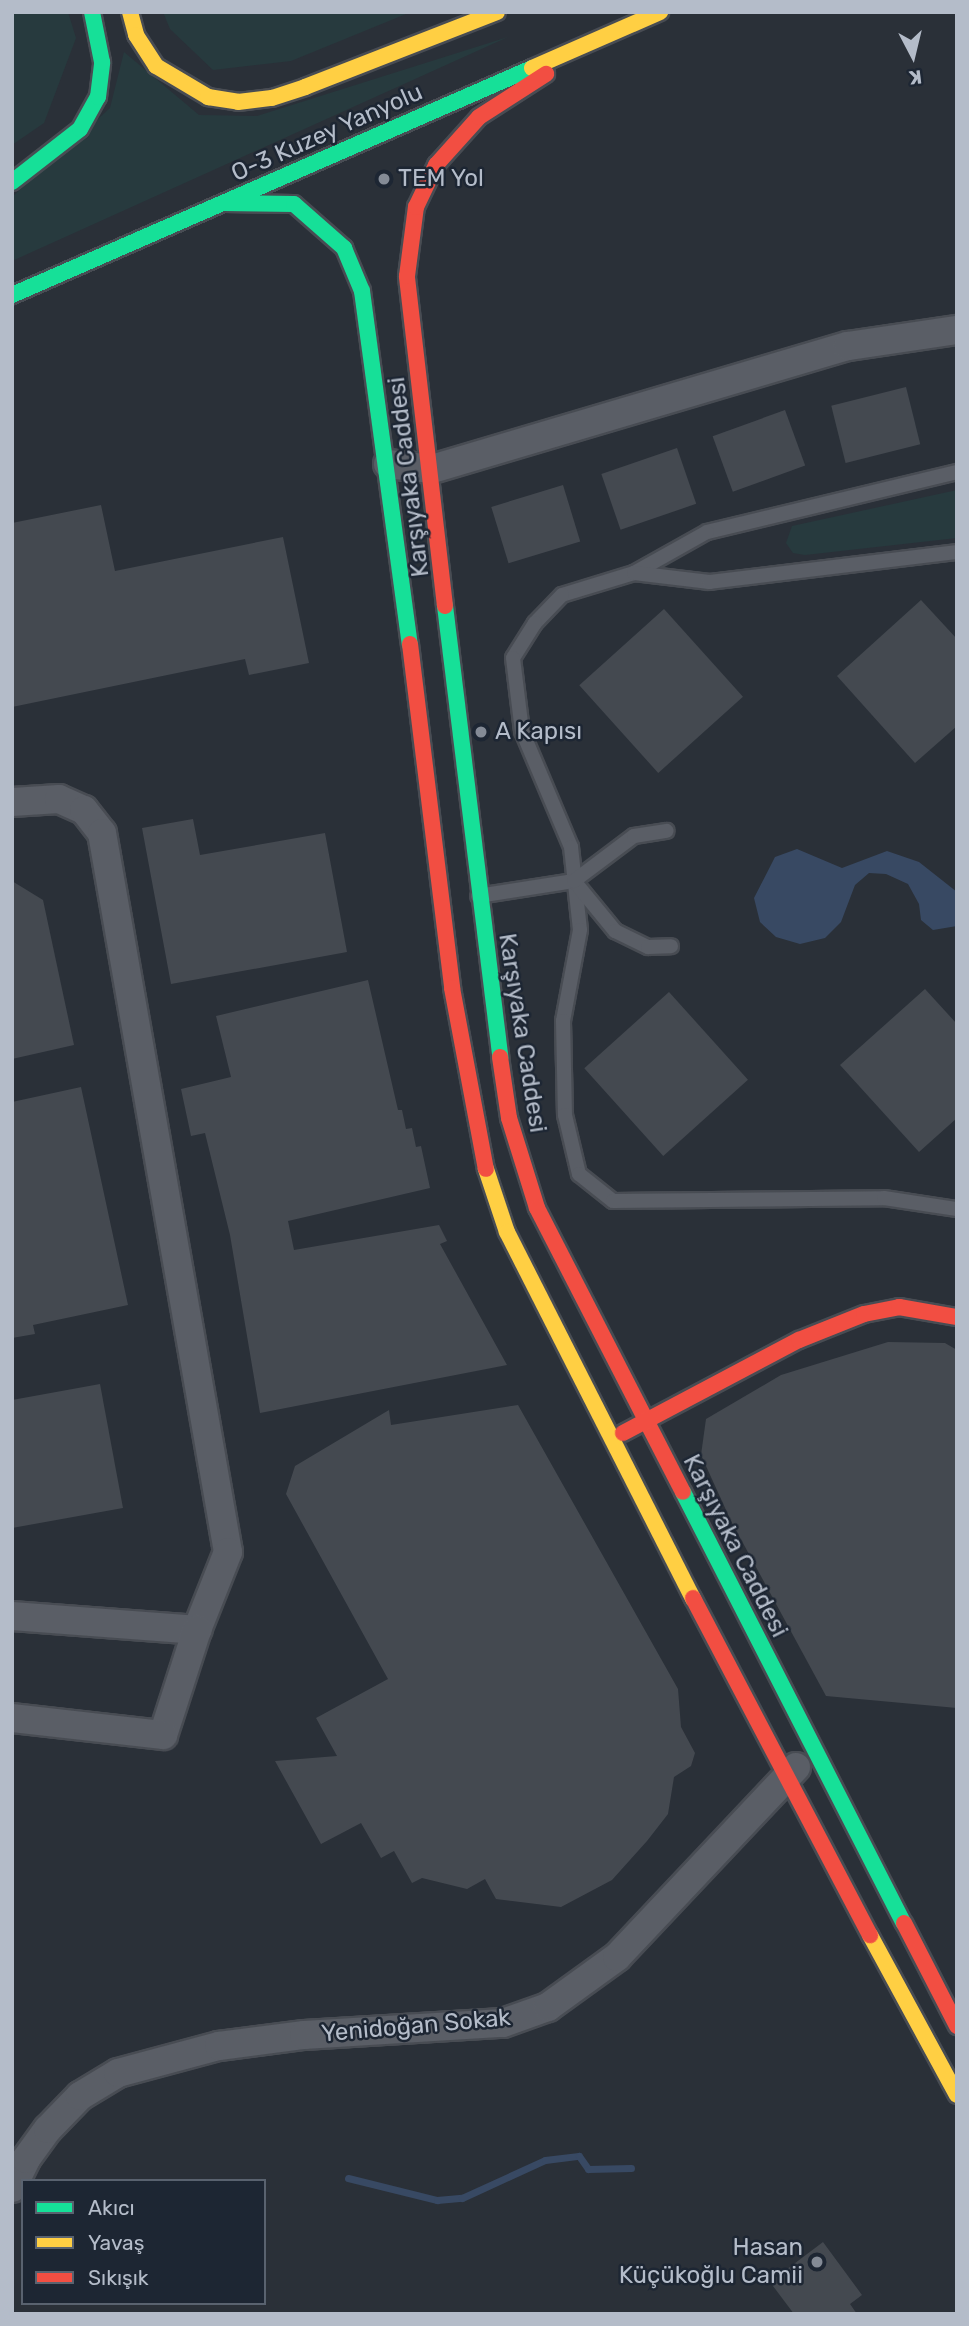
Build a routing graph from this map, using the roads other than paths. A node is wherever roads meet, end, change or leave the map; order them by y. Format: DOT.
graph roads {
  1 [pos="92,12"];
  2 [pos="130,12"];
  3 [pos="497,12"];
  4 [pos="660,12"];
  5 [pos="605,37"];
  6 [pos="12,182"];
  7 [pos="224,203"];
  8 [pos="12,295"];
  9 [pos="957,330"];
  10 [pos="388,464"];
  11 [pos="432,469"];
  12 [pos="957,472"];
  13 [pos="957,552"];
  14 [pos="634,573"];
  15 [pos="12,802"];
  16 [pos="667,831"];
  17 [pos="574,881"];
  18 [pos="458,892"];
  19 [pos="671,946"];
  20 [pos="957,1209"];
  21 [pos="957,1317"];
  22 [pos="646,1422"];
  23 [pos="612,1439"];
  24 [pos="12,1615"];
  25 [pos="197,1630"];
  26 [pos="12,1718"];
  27 [pos="814,1752"];
  28 [pos="784,1778"];
  29 [pos="957,2026"];
  30 [pos="957,2095"];
  31 [pos="12,2188"];
  1 -- 6 [label="main road"];
  2 -- 3 [label="main road"];
  4 -- 5 [label="main road, O-3 Kuzey Yanyolu"];
  5 -- 7 [label="main road, O-3 Kuzey Yanyolu"];
  5 -- 11 [label="main road, Karşıyaka Caddesi"];
  7 -- 8 [label="main road, O-3 Kuzey Yanyolu"];
  7 -- 10 [label="main road, Karşıyaka Caddesi"];
  9 -- 11 [label="street"];
  10 -- 11 [label="street"];
  10 -- 18 [label="main road, Karşıyaka Caddesi"];
  11 -- 18 [label="main road, Karşıyaka Caddesi"];
  12 -- 14 [label="lane"];
  13 -- 14 [label="lane"];
  14 -- 17 [label="lane"];
  15 -- 25 [label="street"];
  16 -- 17 [label="lane"];
  17 -- 18 [label="lane"];
  17 -- 19 [label="lane"];
  17 -- 20 [label="lane"];
  18 -- 22 [label="main road, Karşıyaka Caddesi"];
  18 -- 23 [label="main road, Karşıyaka Caddesi"];
  21 -- 22 [label="main road"];
  22 -- 23 [label="main road"];
  22 -- 27 [label="main road, Karşıyaka Caddesi"];
  23 -- 28 [label="main road, Karşıyaka Caddesi"];
  24 -- 25 [label="street"];
  25 -- 26 [label="street"];
  27 -- 28 [label="street, Yenidoğan Sokak"];
  27 -- 29 [label="main road, Karşıyaka Caddesi"];
  28 -- 30 [label="main road, Karşıyaka Caddesi"];
  28 -- 31 [label="street, Yenidoğan Sokak"];
}
